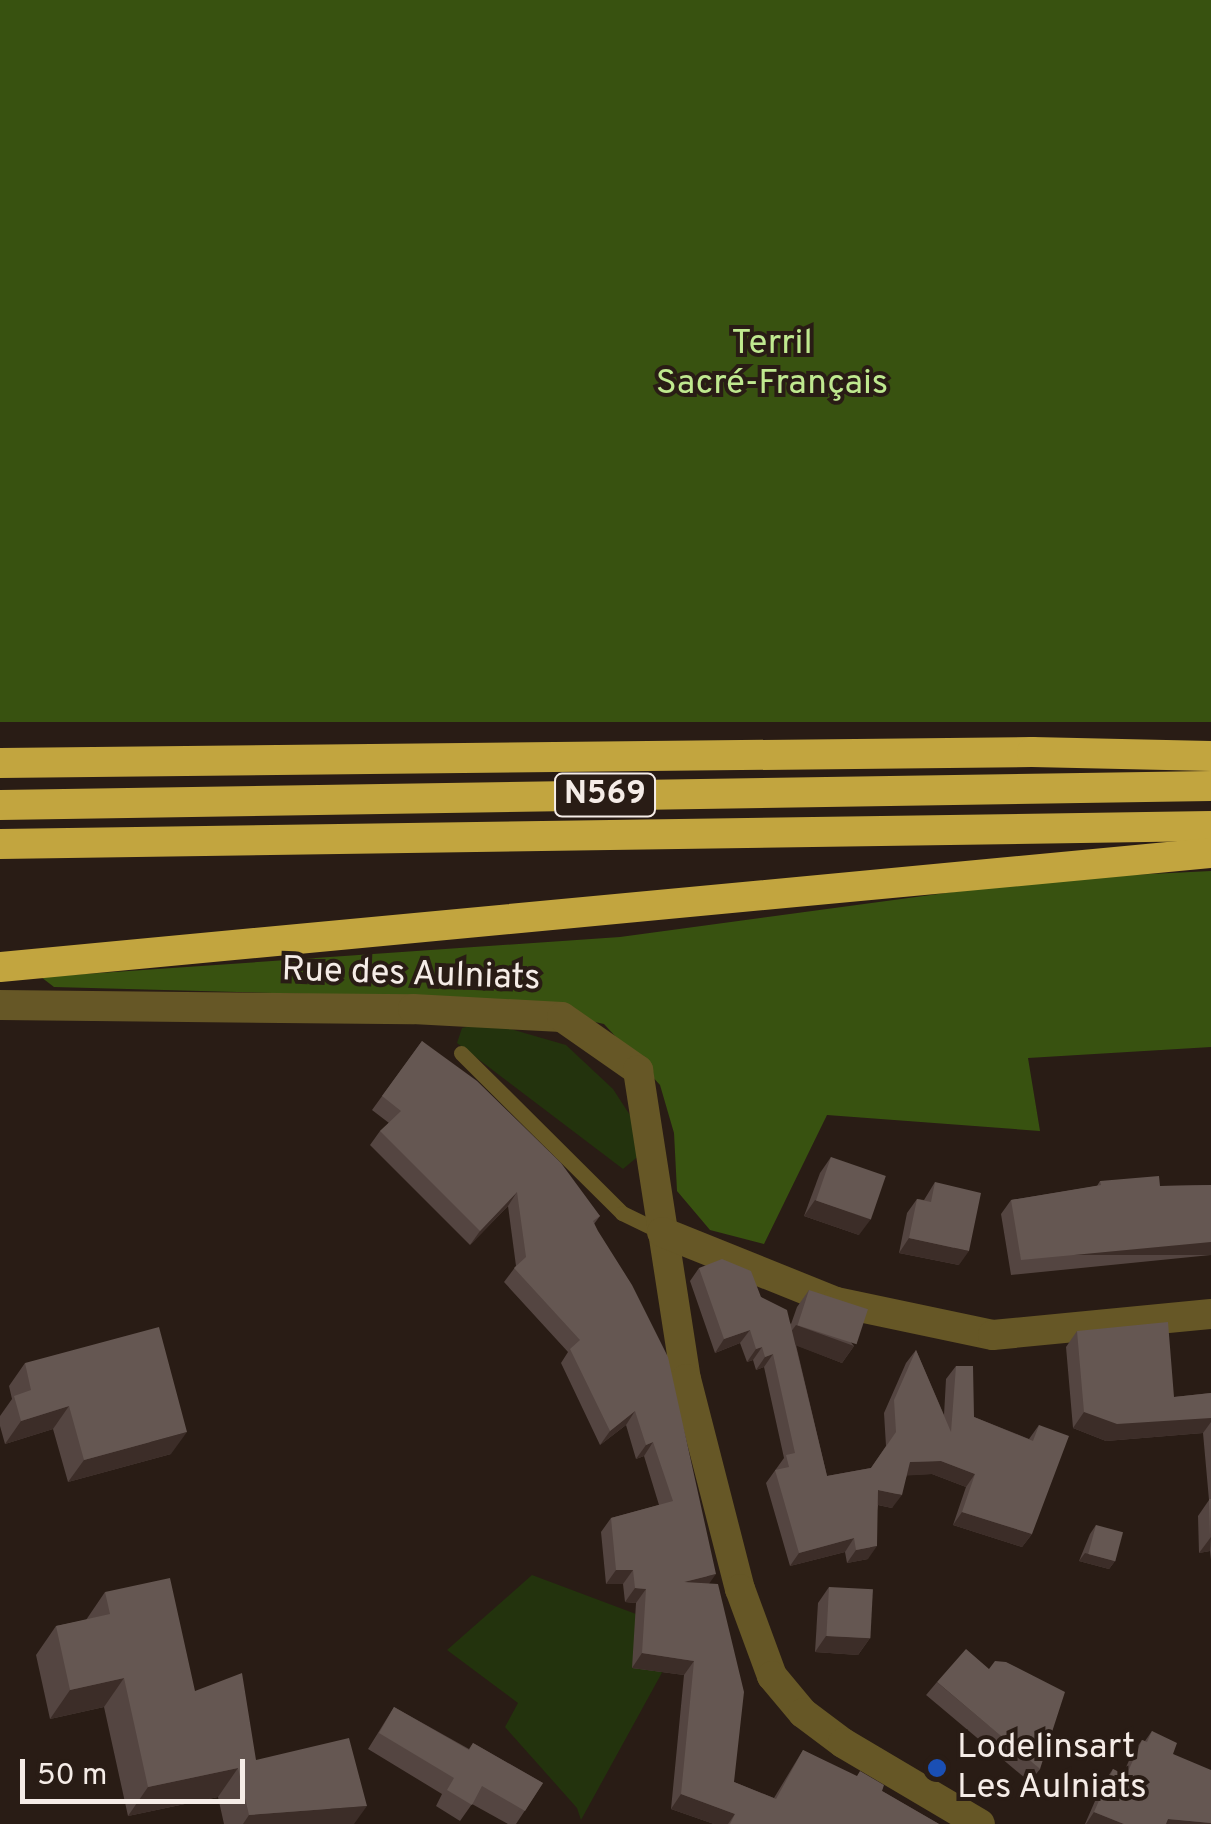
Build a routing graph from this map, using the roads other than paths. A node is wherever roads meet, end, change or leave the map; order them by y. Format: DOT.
graph roads {
  1 [pos="1211,756"];
  2 [pos="0,763"];
  3 [pos="1211,786"];
  4 [pos="0,805"];
  5 [pos="1211,826"];
  6 [pos="0,844"];
  7 [pos="1211,853"];
  8 [pos="0,967"];
  9 [pos="0,1005"];
  10 [pos="461,1052"];
  11 [pos="662,1232"];
  12 [pos="1211,1314"];
  13 [pos="980,1824"];
  1 -- 2 [label="highway"];
  3 -- 4 [label="highway, N569"];
  5 -- 6 [label="highway, N569"];
  7 -- 8 [label="highway"];
  9 -- 11 [label="street, Rue des Aulniats"];
  10 -- 11 [label="lane"];
  11 -- 12 [label="street"];
  11 -- 13 [label="street, Rue des Aulniats"];
}
